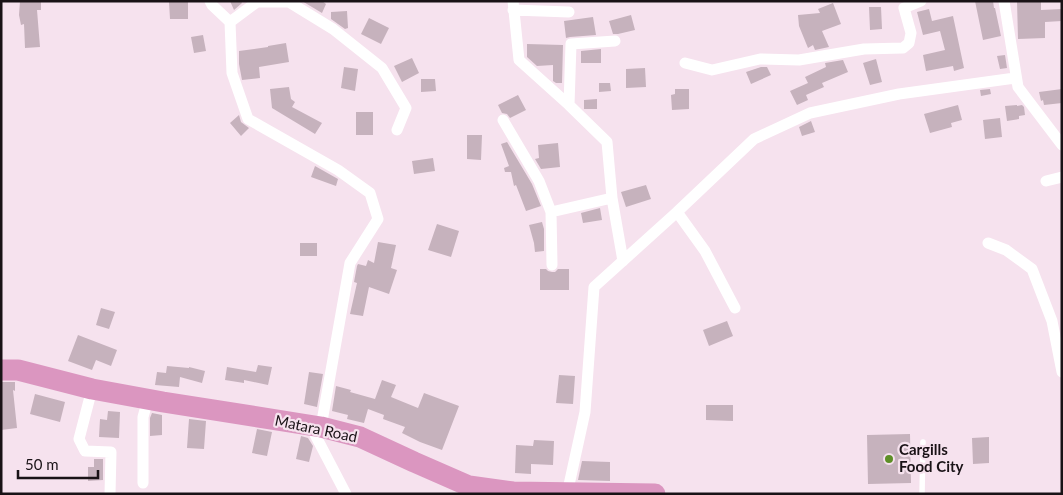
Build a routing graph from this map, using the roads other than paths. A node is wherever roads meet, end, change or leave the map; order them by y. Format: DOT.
graph roads {
  1 [pos="210,1"];
  2 [pos="921,1"];
  3 [pos="1004,1"];
  4 [pos="902,4"];
  5 [pos="513,6"];
  6 [pos="570,12"];
  7 [pos="230,22"];
  8 [pos="615,41"];
  9 [pos="686,63"];
  10 [pos="1015,78"];
  11 [pos="569,105"];
  12 [pos="503,120"];
  13 [pos="397,130"];
  14 [pos="1062,145"];
  15 [pos="1062,177"];
  16 [pos="1046,181"];
  17 [pos="612,198"];
  18 [pos="551,212"];
  19 [pos="677,212"];
  20 [pos="988,243"];
  21 [pos="623,261"];
  22 [pos="552,265"];
  23 [pos="735,308"];
  24 [pos="1,370"];
  25 [pos="1062,372"];
  26 [pos="92,389"];
  27 [pos="148,399"];
  28 [pos="316,426"];
  29 [pos="923,442"];
  30 [pos="143,483"];
  31 [pos="566,493"];
  32 [pos="110,494"];
  33 [pos="346,494"];
  34 [pos="655,494"];
  35 [pos="922,494"];
  1 -- 7 [label="street"];
  2 -- 4 [label="street"];
  3 -- 10 [label="street"];
  4 -- 9 [label="street"];
  5 -- 6 [label="street"];
  5 -- 11 [label="street"];
  7 -- 13 [label="street"];
  7 -- 28 [label="street"];
  8 -- 11 [label="street"];
  10 -- 14 [label="street"];
  10 -- 19 [label="street"];
  11 -- 17 [label="street"];
  12 -- 18 [label="street"];
  15 -- 16 [label="street"];
  17 -- 18 [label="street"];
  17 -- 21 [label="street"];
  18 -- 22 [label="street"];
  19 -- 21 [label="street"];
  19 -- 23 [label="street"];
  20 -- 25 [label="street"];
  21 -- 31 [label="street"];
  24 -- 26 [label="highway, Matara Road"];
  26 -- 27 [label="highway, Matara Road"];
  26 -- 32 [label="street"];
  27 -- 28 [label="highway, Matara Road"];
  27 -- 30 [label="street"];
  28 -- 31 [label="highway, Matara Road"];
  28 -- 33 [label="street"];
  29 -- 35 [label="lane"];
  31 -- 34 [label="highway, Matara Road"];
}
